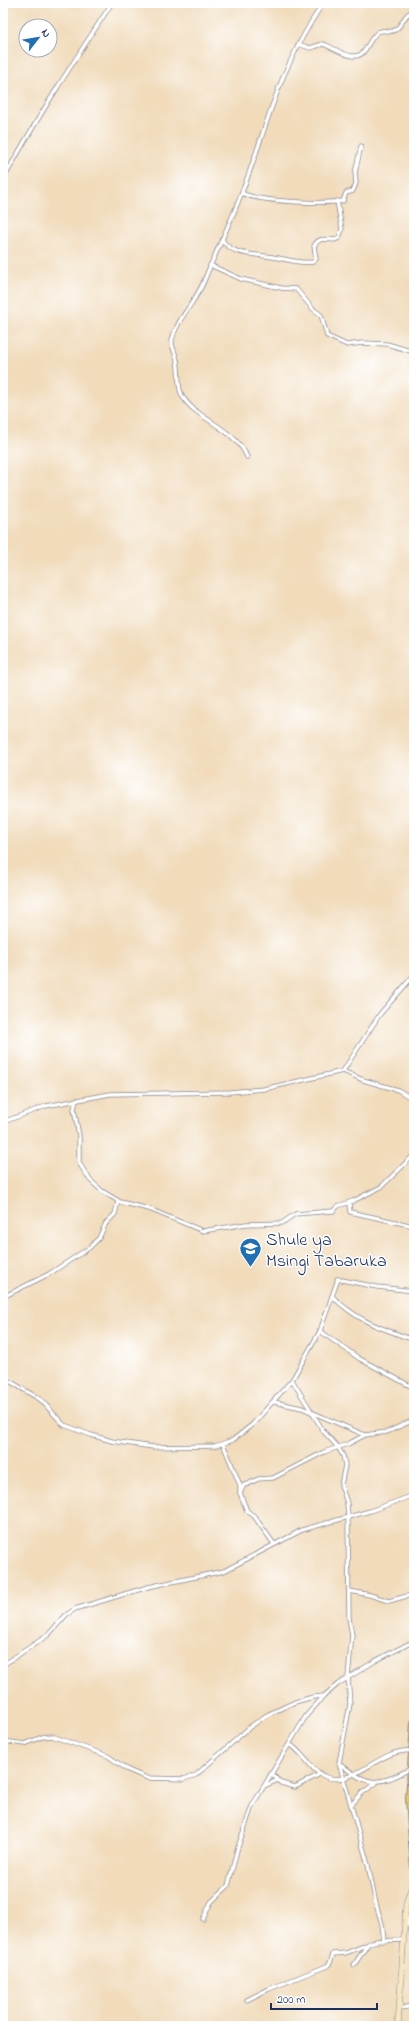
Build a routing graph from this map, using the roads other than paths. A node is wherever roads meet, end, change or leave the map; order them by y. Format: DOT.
graph roads {
  1 [pos="112,3"];
  2 [pos="323,3"];
  3 [pos="414,11"];
  4 [pos="298,44"];
  5 [pos="361,146"];
  6 [pos="3,180"];
  7 [pos="242,193"];
  8 [pos="337,201"];
  9 [pos="222,238"];
  10 [pos="210,265"];
  11 [pos="414,352"];
  12 [pos="247,457"];
  13 [pos="414,975"];
  14 [pos="343,1071"];
  15 [pos="76,1100"];
  16 [pos="414,1100"];
  17 [pos="3,1122"];
  18 [pos="414,1155"];
  19 [pos="118,1201"];
  20 [pos="349,1203"];
  21 [pos="414,1226"];
  22 [pos="414,1291"];
  23 [pos="332,1296"];
  24 [pos="3,1297"];
  25 [pos="320,1331"];
  26 [pos="414,1340"];
  27 [pos="3,1377"];
  28 [pos="292,1380"];
  29 [pos="414,1388"];
  30 [pos="274,1402"];
  31 [pos="312,1413"];
  32 [pos="414,1420"];
  33 [pos="365,1435"];
  34 [pos="223,1444"];
  35 [pos="338,1447"];
  36 [pos="240,1493"];
  37 [pos="414,1495"];
  38 [pos="348,1517"];
  39 [pos="274,1544"];
  40 [pos="350,1591"];
  41 [pos="414,1594"];
  42 [pos="414,1641"];
  43 [pos="3,1664"];
  44 [pos="348,1677"];
  45 [pos="324,1696"];
  46 [pos="414,1723"];
  47 [pos="3,1741"];
  48 [pos="289,1744"];
  49 [pos="413,1751"];
  50 [pos="339,1763"];
  51 [pos="410,1769"];
  52 [pos="271,1773"];
  53 [pos="320,1774"];
  54 [pos="353,1774"];
  55 [pos="343,1777"];
  56 [pos="278,1780"];
  57 [pos="376,1783"];
  58 [pos="263,1786"];
  59 [pos="352,1804"];
  60 [pos="414,1869"];
  61 [pos="414,1879"];
  62 [pos="405,1913"];
  63 [pos="203,1919"];
  64 [pos="403,1940"];
  65 [pos="384,1941"];
  66 [pos="414,1943"];
  67 [pos="366,1945"];
  68 [pos="354,1965"];
  69 [pos="246,2000"];
  70 [pos="414,2005"];
  71 [pos="400,2009"];
  72 [pos="398,2026"];
  1 -- 6 [label="street"];
  2 -- 4 [label="street"];
  3 -- 4 [label="street"];
  4 -- 7 [label="street"];
  5 -- 8 [label="street"];
  7 -- 8 [label="street"];
  7 -- 9 [label="street"];
  8 -- 9 [label="street"];
  9 -- 10 [label="street"];
  10 -- 11 [label="street"];
  10 -- 12 [label="street"];
  13 -- 14 [label="street"];
  14 -- 15 [label="street"];
  14 -- 16 [label="street"];
  15 -- 17 [label="street"];
  15 -- 19 [label="street"];
  18 -- 20 [label="street"];
  19 -- 20 [label="street"];
  19 -- 24 [label="street"];
  20 -- 21 [label="street"];
  22 -- 23 [label="street"];
  23 -- 25 [label="street"];
  23 -- 26 [label="street"];
  25 -- 28 [label="street"];
  25 -- 29 [label="street"];
  27 -- 34 [label="street"];
  28 -- 30 [label="street"];
  28 -- 31 [label="street"];
  30 -- 31 [label="street"];
  30 -- 34 [label="street"];
  31 -- 33 [label="street"];
  31 -- 35 [label="street"];
  32 -- 33 [label="street"];
  33 -- 35 [label="street"];
  34 -- 36 [label="street"];
  35 -- 36 [label="street"];
  35 -- 38 [label="street"];
  36 -- 39 [label="street"];
  37 -- 38 [label="street"];
  38 -- 39 [label="street"];
  38 -- 40 [label="street"];
  39 -- 43 [label="street"];
  40 -- 41 [label="street"];
  40 -- 44 [label="street"];
  42 -- 44 [label="street"];
  44 -- 45 [label="street"];
  44 -- 50 [label="street"];
  45 -- 47 [label="street"];
  45 -- 48 [label="street"];
  46 -- 49 [label="highway"];
  48 -- 52 [label="street"];
  48 -- 53 [label="street"];
  49 -- 51 [label="highway"];
  49 -- 54 [label="street"];
  50 -- 54 [label="street"];
  50 -- 55 [label="street"];
  51 -- 57 [label="street"];
  51 -- 60 [label="highway"];
  52 -- 56 [label="street"];
  52 -- 58 [label="street"];
  53 -- 55 [label="street"];
  53 -- 56 [label="street"];
  54 -- 55 [label="street"];
  54 -- 57 [label="street"];
  55 -- 59 [label="street"];
  56 -- 58 [label="street"];
  57 -- 59 [label="street"];
  58 -- 63 [label="street"];
  59 -- 65 [label="street"];
  61 -- 62 [label="street"];
  62 -- 64 [label="street"];
  62 -- 66 [label="street"];
  64 -- 65 [label="street"];
  64 -- 71 [label="street"];
  65 -- 67 [label="street"];
  67 -- 68 [label="street"];
  67 -- 69 [label="street"];
  70 -- 71 [label="street"];
  71 -- 72 [label="street"];
}
